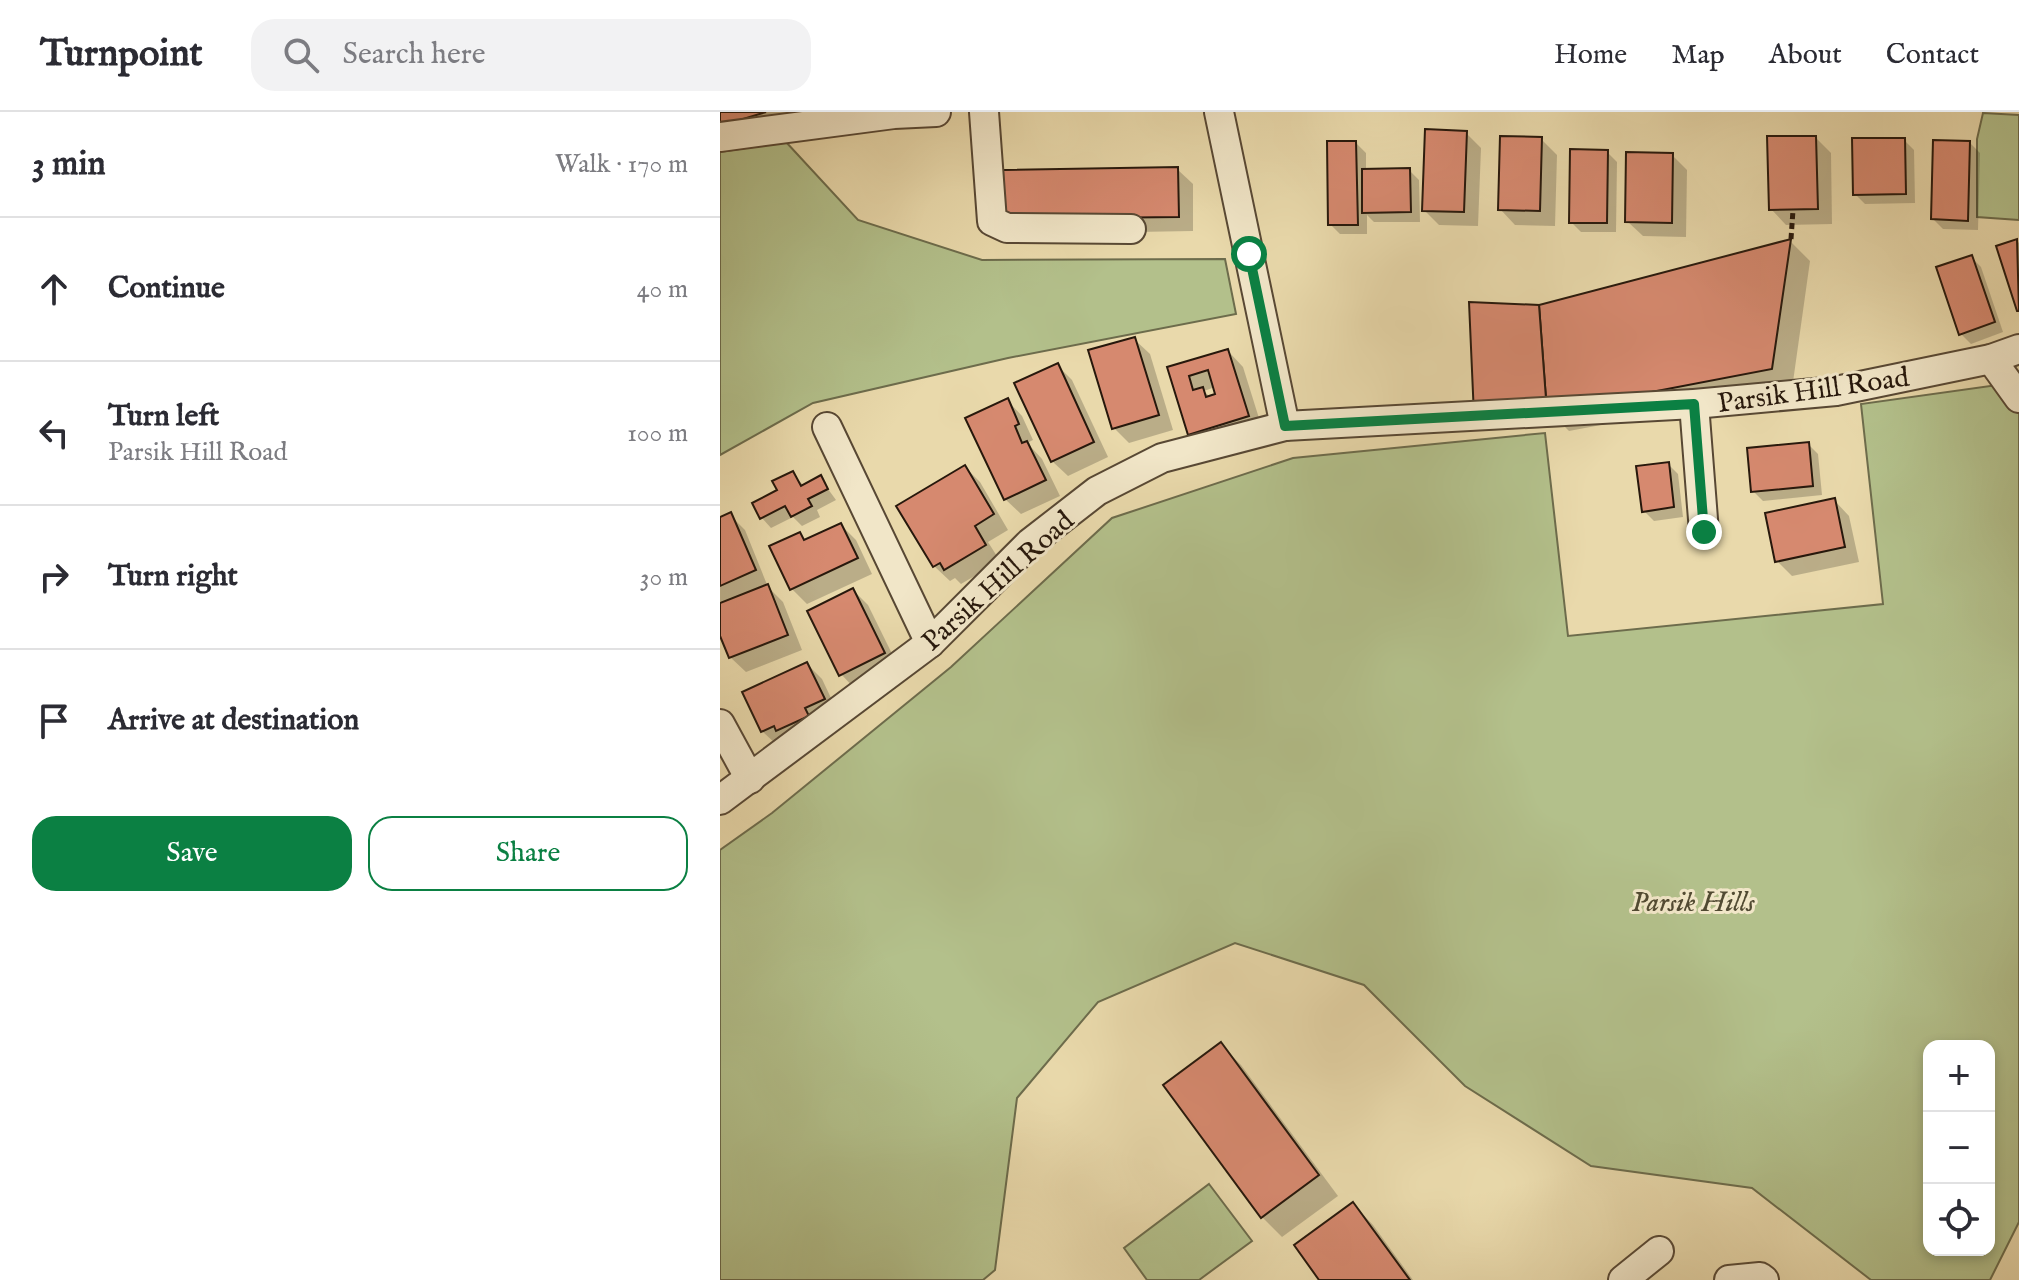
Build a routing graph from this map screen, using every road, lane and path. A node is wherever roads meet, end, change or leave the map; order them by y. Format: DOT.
graph roads {
  1 [pos="936,112"];
  2 [pos="984,112"];
  3 [pos="1219,112"];
  4 [pos="895,113"];
  5 [pos="720,137"];
  6 [pos="1793,210"];
  7 [pos="1131,229"];
  8 [pos="1791,239"];
  9 [pos="2019,349"];
  10 [pos="1991,359"];
  11 [pos="2019,398"];
  12 [pos="1694,404"];
  13 [pos="1285,426"];
  14 [pos="827,427"];
  15 [pos="1704,532"];
  16 [pos="930,643"];
  17 [pos="720,724"];
  18 [pos="750,779"];
  19 [pos="720,800"];
  20 [pos="1659,1251"];
  21 [pos="1626,1279"];
  22 [pos="1729,1280"];
  23 [pos="1764,1280"];
  1 -- 4 [label="street"];
  2 -- 7 [label="street"];
  3 -- 13 [label="street"];
  4 -- 5 [label="street"];
  6 -- 8 [label="path"];
  9 -- 10 [label="street, Parsik Hill Road"];
  10 -- 11 [label="street"];
  10 -- 12 [label="street, Parsik Hill Road"];
  12 -- 13 [label="street, Parsik Hill Road"];
  12 -- 15 [label="street"];
  13 -- 16 [label="street, Parsik Hill Road"];
  14 -- 16 [label="street"];
  16 -- 18 [label="street, Parsik Hill Road"];
  17 -- 18 [label="street"];
  18 -- 19 [label="street, Parsik Hill Road"];
  20 -- 21 [label="street"];
  22 -- 23 [label="street"];
}
